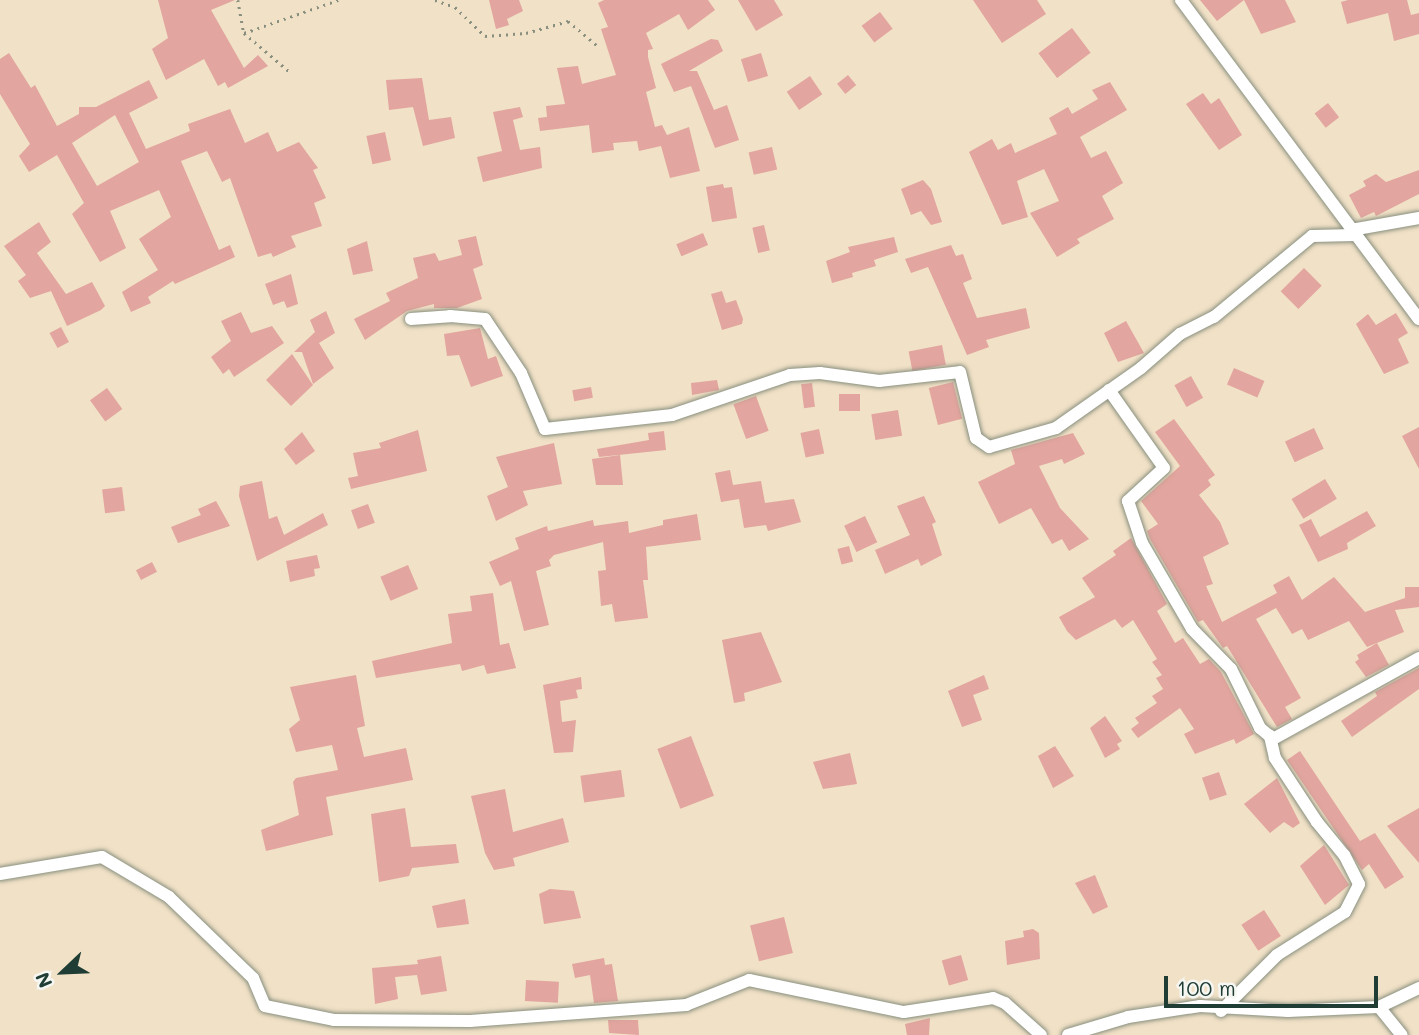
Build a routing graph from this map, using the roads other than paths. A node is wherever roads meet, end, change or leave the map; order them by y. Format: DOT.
graph roads {
  1 [pos="1181,0"];
  2 [pos="1419,218"];
  3 [pos="1353,232"];
  4 [pos="411,319"];
  5 [pos="1419,319"];
  6 [pos="1110,390"];
  7 [pos="1419,657"];
  8 [pos="1270,736"];
  9 [pos="0,874"];
  10 [pos="1419,988"];
  11 [pos="1379,1007"];
  12 [pos="1221,1011"];
  13 [pos="1041,1035"];
  14 [pos="1068,1035"];
  15 [pos="1402,1035"];
  1 -- 3 [label="street"];
  2 -- 3 [label="street"];
  3 -- 5 [label="street"];
  3 -- 6 [label="street"];
  4 -- 6 [label="street"];
  6 -- 8 [label="street"];
  7 -- 8 [label="street"];
  8 -- 12 [label="street"];
  9 -- 13 [label="street"];
  10 -- 11 [label="street"];
  11 -- 12 [label="street"];
  11 -- 15 [label="street"];
  12 -- 14 [label="street"];
}
